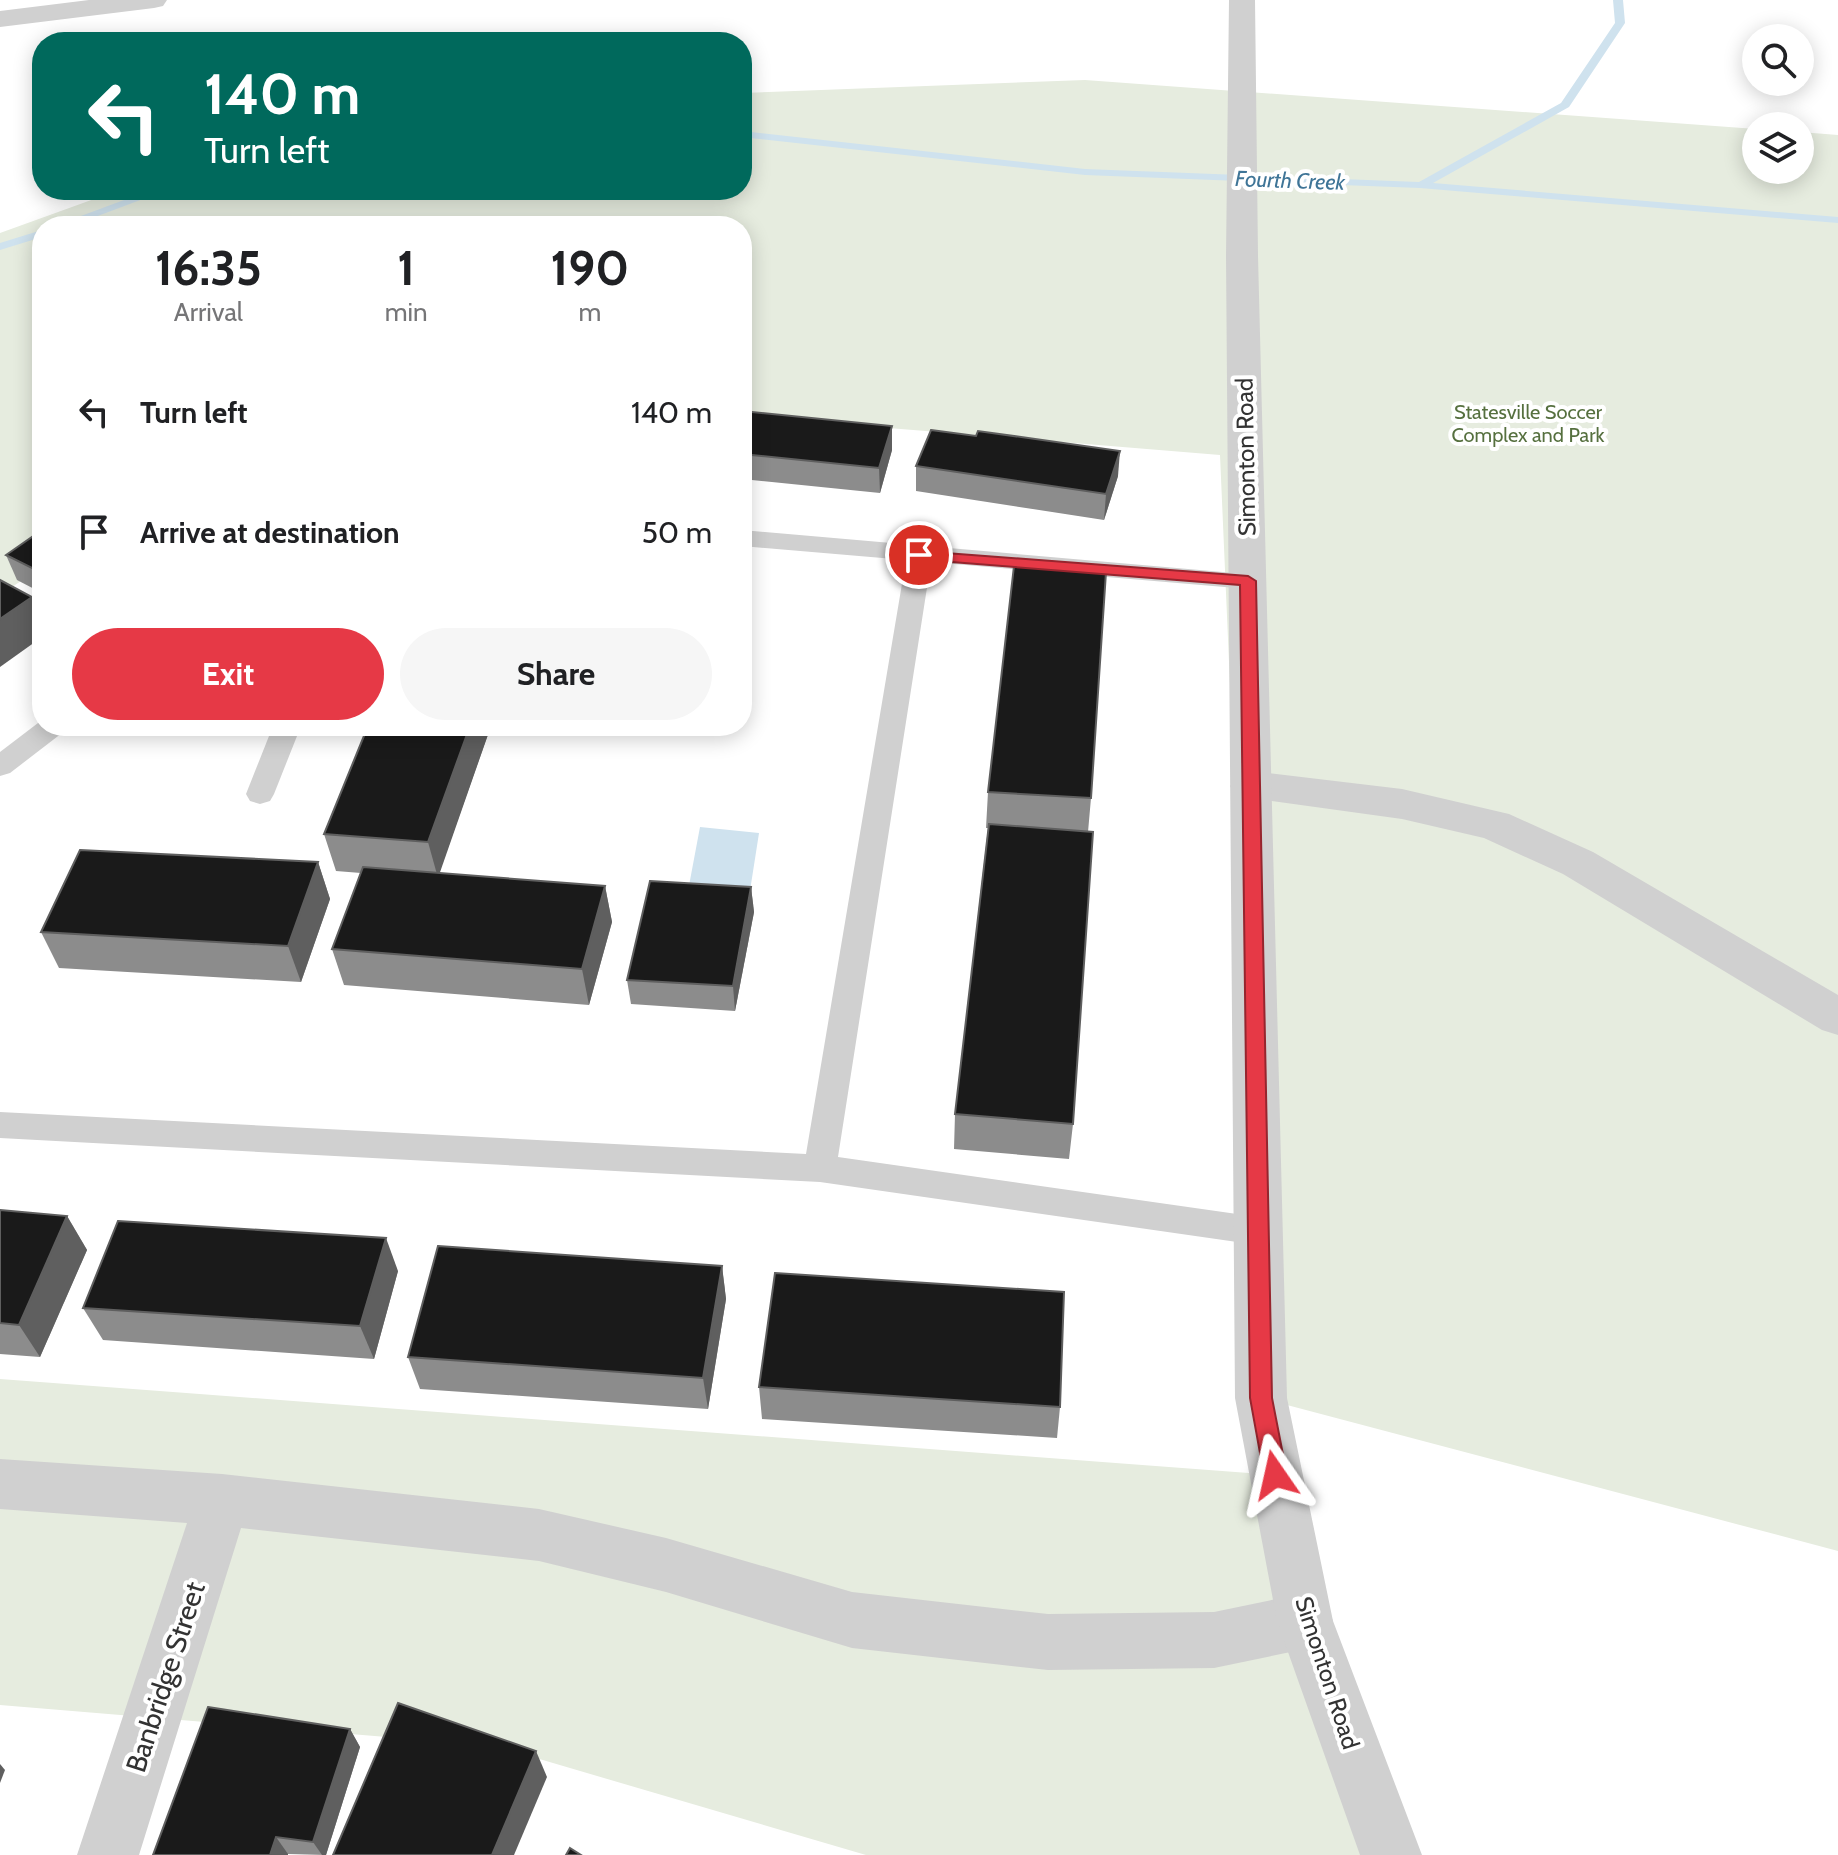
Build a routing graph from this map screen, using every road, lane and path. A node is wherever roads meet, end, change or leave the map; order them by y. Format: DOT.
graph roads {
  1 [pos="154,0"];
  2 [pos="1242,0"];
  3 [pos="0,19"];
  4 [pos="752,539"];
  5 [pos="919,555"];
  6 [pos="1248,581"];
  7 [pos="39,736"];
  8 [pos="283,736"];
  9 [pos="0,766"];
  10 [pos="1251,786"];
  11 [pos="260,794"];
  12 [pos="1838,1017"];
  13 [pos="0,1125"];
  14 [pos="820,1168"];
  15 [pos="1258,1231"];
  16 [pos="0,1484"];
  17 [pos="222,1500"];
  18 [pos="1305,1621"];
  19 [pos="108,1855"];
  20 [pos="1391,1855"];
  1 -- 3 [label="street"];
  2 -- 6 [label="street, Simonton Road"];
  4 -- 5 [label="lane"];
  5 -- 6 [label="lane"];
  5 -- 14 [label="lane"];
  6 -- 10 [label="street, Simonton Road"];
  7 -- 9 [label="lane"];
  8 -- 11 [label="lane"];
  10 -- 12 [label="street"];
  10 -- 15 [label="street, Simonton Road"];
  13 -- 14 [label="lane"];
  14 -- 15 [label="lane"];
  15 -- 18 [label="street, Simonton Road"];
  16 -- 17 [label="street"];
  17 -- 18 [label="street"];
  17 -- 19 [label="street, Banbridge Street"];
  18 -- 20 [label="street, Simonton Road"];
}
